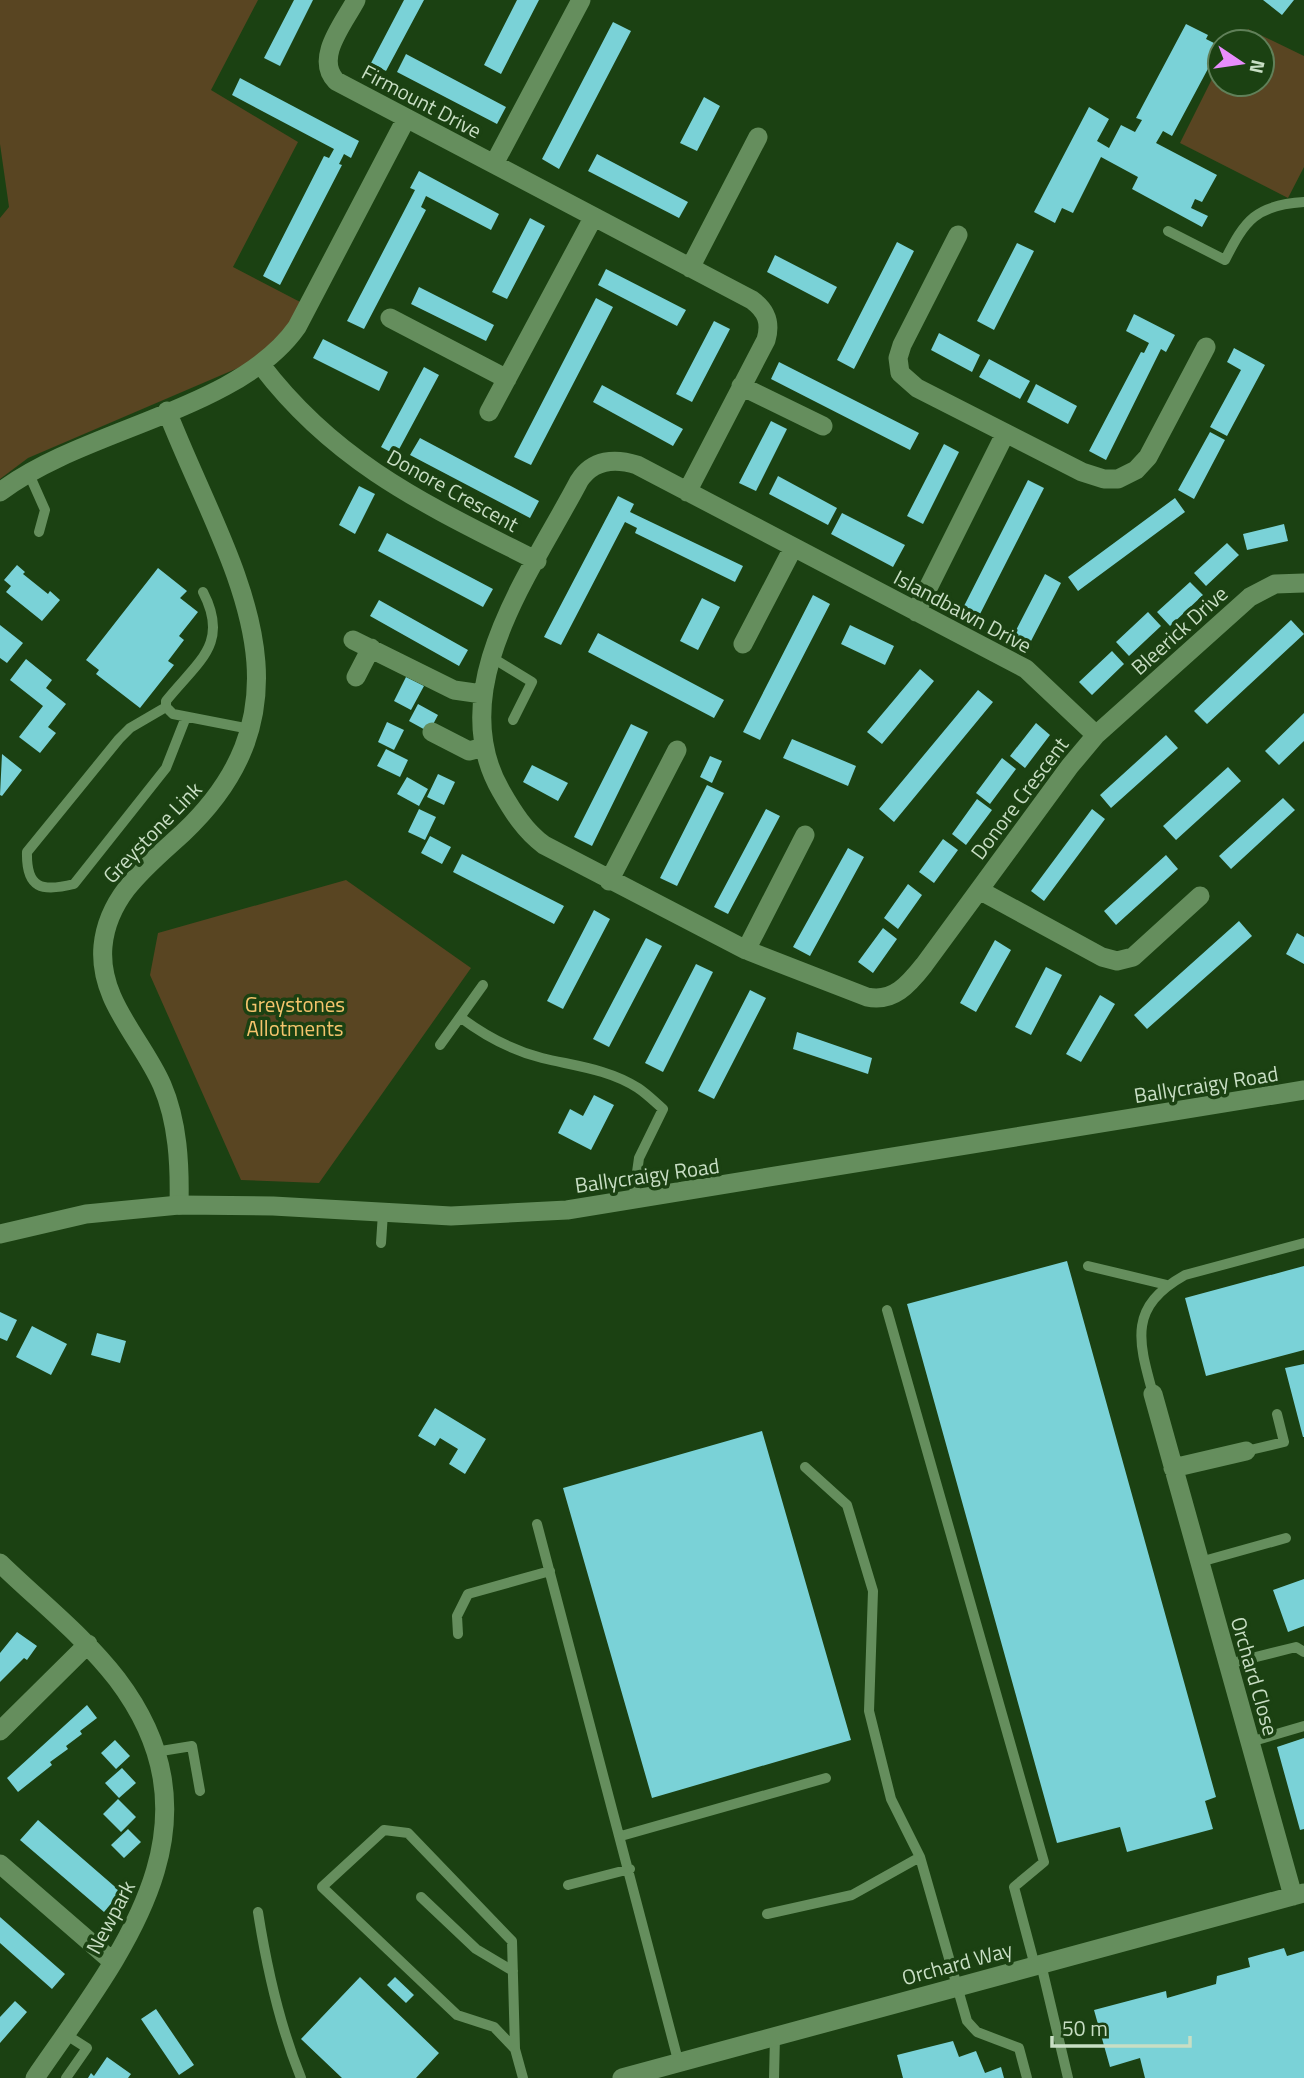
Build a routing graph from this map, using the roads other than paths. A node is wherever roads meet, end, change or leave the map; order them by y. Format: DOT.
graph roads {
  1 [pos="356,0"];
  2 [pos="581,0"];
  3 [pos="406,119"];
  4 [pos="758,137"];
  5 [pos="494,164"];
  6 [pos="1304,202"];
  7 [pos="593,218"];
  8 [pos="1168,231"];
  9 [pos="958,235"];
  10 [pos="690,268"];
  11 [pos="390,318"];
  12 [pos="1206,347"];
  13 [pos="261,365"];
  14 [pos="507,379"];
  15 [pos="741,386"];
  16 [pos="167,411"];
  17 [pos="489,412"];
  18 [pos="823,426"];
  19 [pos="1005,433"];
  20 [pos="637,465"];
  21 [pos="29,474"];
  22 [pos="0,492"];
  23 [pos="687,492"];
  24 [pos="39,532"];
  25 [pos="793,548"];
  26 [pos="537,561"];
  27 [pos="1304,583"];
  28 [pos="203,592"];
  29 [pos="916,612"];
  30 [pos="743,644"];
  31 [pos="490,657"];
  32 [pos="356,677"];
  33 [pos="482,694"];
  34 [pos="166,707"];
  35 [pos="186,717"];
  36 [pos="513,720"];
  37 [pos="251,729"];
  38 [pos="432,732"];
  39 [pos="1096,735"];
  40 [pos="484,747"];
  41 [pos="677,750"];
  42 [pos="805,835"];
  43 [pos="609,881"];
  44 [pos="979,890"];
  45 [pos="1200,896"];
  46 [pos="746,950"];
  47 [pos="484,985"];
  48 [pos="460,1017"];
  49 [pos="440,1045"];
  50 [pos="1301,1093"];
  51 [pos="633,1201"];
  52 [pos="179,1205"];
  53 [pos="383,1213"];
  54 [pos="0,1234"];
  55 [pos="381,1243"];
  56 [pos="1304,1243"];
  57 [pos="1088,1266"];
  58 [pos="1167,1285"];
  59 [pos="887,1310"];
  60 [pos="1153,1394"];
  61 [pos="1277,1414"];
  62 [pos="1246,1451"];
  63 [pos="805,1467"];
  64 [pos="1173,1468"];
  65 [pos="537,1524"];
  66 [pos="1286,1538"];
  67 [pos="1200,1562"];
  68 [pos="0,1563"];
  69 [pos="550,1572"];
  70 [pos="458,1634"];
  71 [pos="88,1644"];
  72 [pos="1304,1652"];
  73 [pos="1228,1664"];
  74 [pos="1304,1726"];
  75 [pos="0,1731"];
  76 [pos="1250,1742"];
  77 [pos="155,1752"];
  78 [pos="826,1778"];
  79 [pos="200,1791"];
  80 [pos="621,1836"];
  81 [pos="920,1857"];
  82 [pos="0,1864"];
  83 [pos="630,1869"];
  84 [pos="568,1885"];
  85 [pos="1298,1894"];
  86 [pos="421,1897"];
  87 [pos="258,1912"];
  88 [pos="767,1914"];
  89 [pos="113,1962"];
  90 [pos="1038,1965"];
  91 [pos="513,1971"];
  92 [pos="959,1986"];
  93 [pos="65,2035"];
  94 [pos="775,2036"];
  95 [pos="515,2049"];
  96 [pos="679,2064"];
  97 [pos="36,2078"];
  98 [pos="66,2078"];
  99 [pos="301,2078"];
  100 [pos="523,2078"];
  101 [pos="622,2078"];
  102 [pos="774,2078"];
  103 [pos="1027,2078"];
  104 [pos="1068,2078"];
  1 -- 3 [label="street, Firmount Drive"];
  2 -- 5 [label="street, Firmount Drive"];
  3 -- 5 [label="street, Firmount Drive"];
  3 -- 13 [label="street"];
  4 -- 10 [label="street"];
  5 -- 7 [label="street, Firmount Drive"];
  6 -- 8 [label="lane"];
  7 -- 10 [label="street, Firmount Drive"];
  7 -- 14 [label="street"];
  9 -- 19 [label="street"];
  10 -- 15 [label="street, Firmount Drive"];
  11 -- 14 [label="street"];
  12 -- 19 [label="street"];
  13 -- 16 [label="street"];
  13 -- 26 [label="street, Donore Crescent"];
  14 -- 17 [label="street"];
  15 -- 18 [label="street"];
  15 -- 23 [label="street, Firmount Drive"];
  16 -- 21 [label="street"];
  16 -- 37 [label="street, Greystone Link"];
  19 -- 29 [label="street"];
  20 -- 23 [label="street, Islandbawn Drive"];
  20 -- 26 [label="street, Donore Crescent"];
  21 -- 22 [label="street"];
  21 -- 24 [label="lane"];
  23 -- 25 [label="street, Islandbawn Drive"];
  25 -- 29 [label="street, Islandbawn Drive"];
  25 -- 30 [label="street"];
  26 -- 31 [label="street, Donore Crescent"];
  27 -- 39 [label="street, Bleerick Drive"];
  28 -- 34 [label="lane"];
  29 -- 39 [label="street, Islandbawn Drive"];
  31 -- 33 [label="street, Donore Crescent"];
  31 -- 36 [label="lane"];
  32 -- 33 [label="street"];
  33 -- 40 [label="street, Donore Crescent"];
  34 -- 35 [label="lane"];
  34 -- 35 [label="lane"];
  35 -- 37 [label="lane"];
  37 -- 52 [label="street, Greystone Link"];
  38 -- 40 [label="street"];
  39 -- 44 [label="street, Donore Crescent"];
  40 -- 43 [label="street, Donore Crescent"];
  41 -- 43 [label="street"];
  42 -- 46 [label="street"];
  43 -- 46 [label="street, Donore Crescent"];
  44 -- 45 [label="street, Donore Crescent"];
  44 -- 46 [label="street, Donore Crescent"];
  47 -- 48 [label="lane"];
  48 -- 49 [label="lane"];
  48 -- 51 [label="lane"];
  50 -- 51 [label="street, Ballycraigy Road"];
  51 -- 53 [label="street, Ballycraigy Road"];
  52 -- 53 [label="street, Ballycraigy Road"];
  52 -- 54 [label="street, Ballycraigy Road"];
  53 -- 55 [label="lane"];
  56 -- 58 [label="lane"];
  57 -- 58 [label="lane"];
  58 -- 60 [label="lane"];
  59 -- 90 [label="lane"];
  60 -- 64 [label="street, Orchard Close"];
  61 -- 62 [label="lane"];
  62 -- 64 [label="street"];
  63 -- 81 [label="lane"];
  64 -- 67 [label="street, Orchard Close"];
  65 -- 69 [label="lane"];
  66 -- 67 [label="lane"];
  67 -- 73 [label="street, Orchard Close"];
  68 -- 71 [label="street, Newpark"];
  69 -- 70 [label="lane"];
  69 -- 80 [label="lane"];
  71 -- 75 [label="street"];
  71 -- 77 [label="street, Newpark"];
  72 -- 73 [label="lane"];
  73 -- 76 [label="street, Orchard Close"];
  74 -- 76 [label="lane"];
  76 -- 85 [label="street, Orchard Close"];
  77 -- 79 [label="lane"];
  77 -- 89 [label="street, Newpark"];
  78 -- 80 [label="lane"];
  80 -- 83 [label="lane"];
  81 -- 88 [label="lane"];
  81 -- 92 [label="lane"];
  82 -- 89 [label="street"];
  83 -- 84 [label="lane"];
  83 -- 96 [label="lane"];
  85 -- 90 [label="street, Orchard Way"];
  86 -- 91 [label="lane"];
  87 -- 99 [label="lane"];
  89 -- 93 [label="street, Newpark"];
  90 -- 92 [label="street, Orchard Way"];
  90 -- 104 [label="lane"];
  91 -- 95 [label="lane"];
  91 -- 95 [label="lane"];
  92 -- 94 [label="street, Orchard Way"];
  92 -- 103 [label="lane"];
  93 -- 97 [label="street, Newpark"];
  93 -- 98 [label="lane"];
  94 -- 96 [label="street, Orchard Way"];
  94 -- 102 [label="lane"];
  95 -- 100 [label="lane"];
  96 -- 101 [label="street, Orchard Way"];
}
